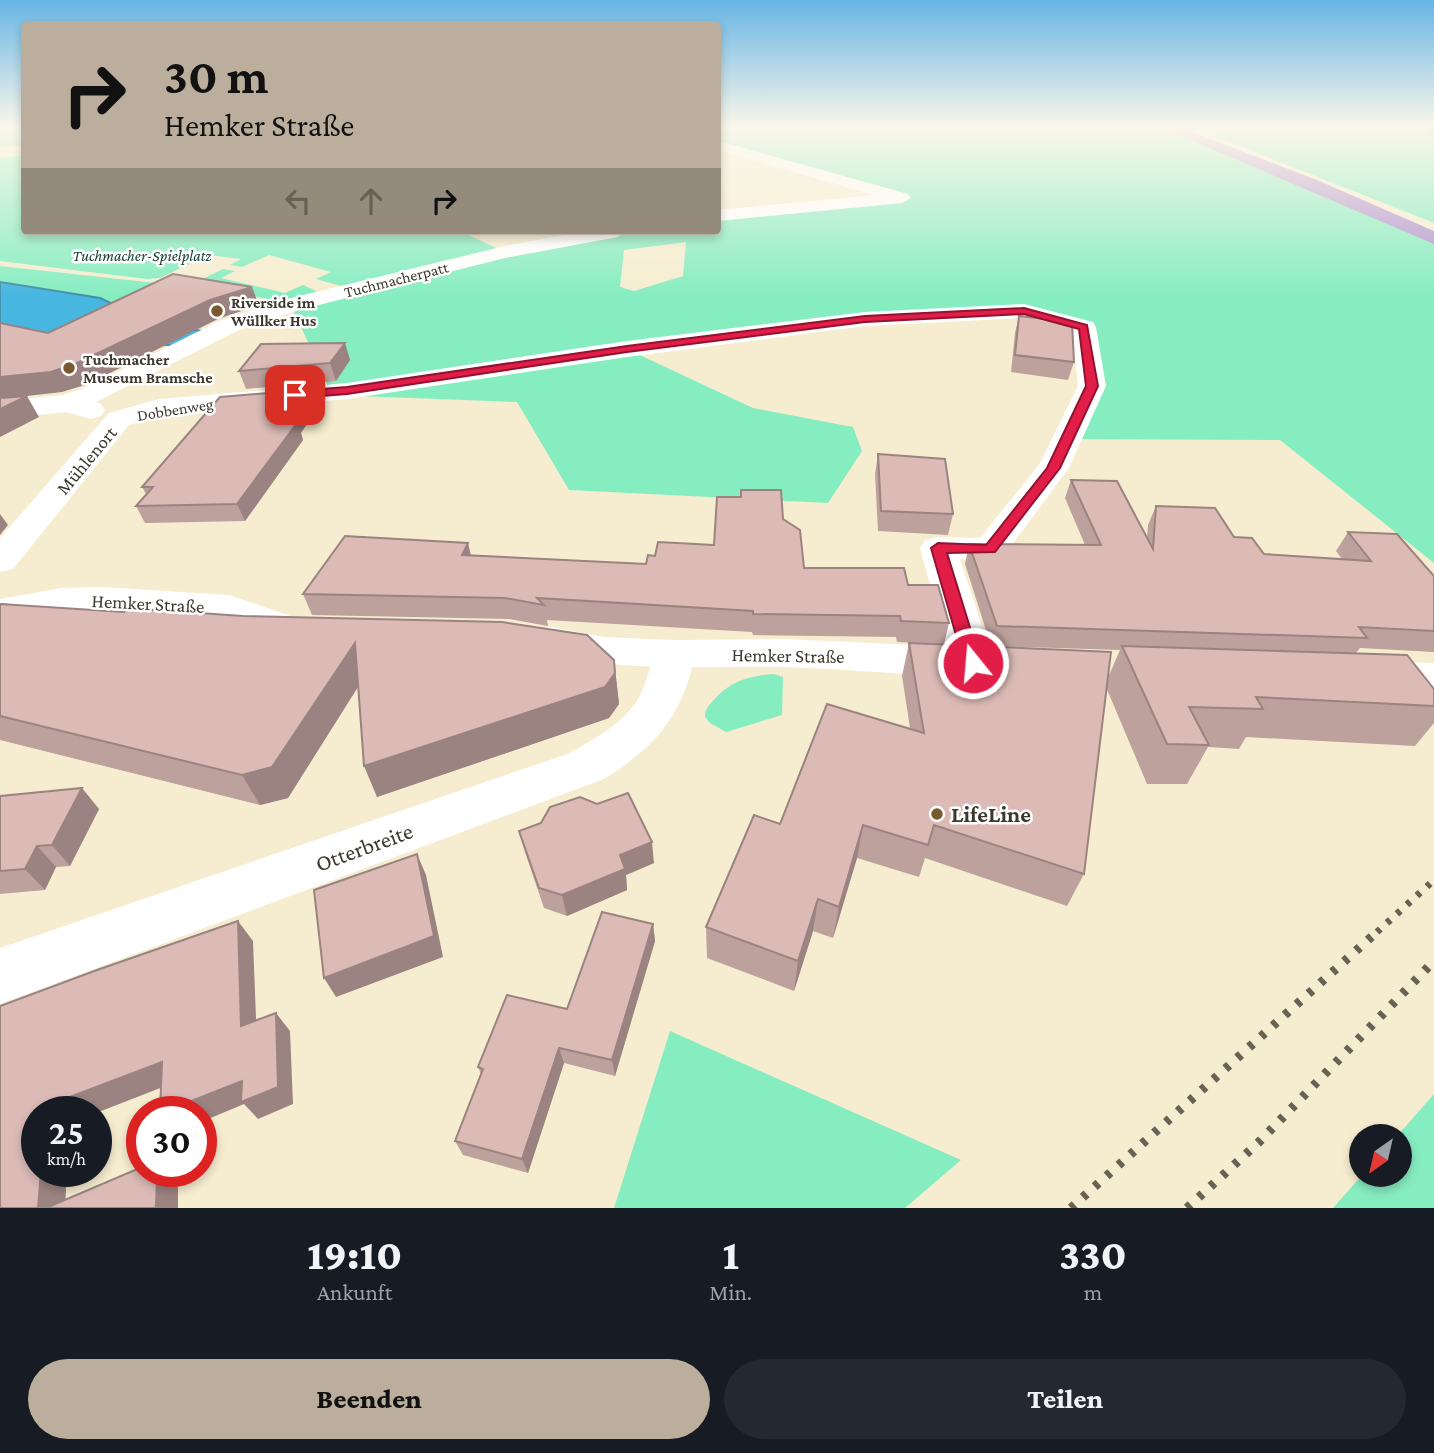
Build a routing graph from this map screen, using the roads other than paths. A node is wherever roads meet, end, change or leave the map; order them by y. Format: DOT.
graph roads {
  1 [pos="851,183"];
  2 [pos="1310,183"];
  3 [pos="1329,183"];
  4 [pos="721,216"];
  5 [pos="1434,223"];
  6 [pos="597,235"];
  7 [pos="1434,238"];
  8 [pos="67,403"];
  9 [pos="0,410"];
  10 [pos="119,419"];
  11 [pos="0,561"];
  12 [pos="3,610"];
  13 [pos="305,630"];
  14 [pos="521,649"];
  15 [pos="674,654"];
  16 [pos="973,663"];
  17 [pos="1015,664"];
  18 [pos="1336,675"];
  19 [pos="1434,678"];
  20 [pos="0,976"];
  1 -- 4 [label="street"];
  2 -- 7 [label="highway"];
  3 -- 5 [label="highway"];
  6 -- 8 [label="street, Tuchmacherpatt"];
  8 -- 9 [label="street, Mühlenort"];
  8 -- 10 [label="street, Mühlenort"];
  10 -- 11 [label="street, Mühlenort"];
  10 -- 16 [label="street, Dobbenweg"];
  12 -- 13 [label="street, Hemker Straße"];
  14 -- 15 [label="street, Hemker Straße"];
  15 -- 16 [label="street, Hemker Straße"];
  15 -- 20 [label="street, Otterbreite"];
  16 -- 17 [label="street, Hemker Straße"];
  18 -- 19 [label="street"];
}
